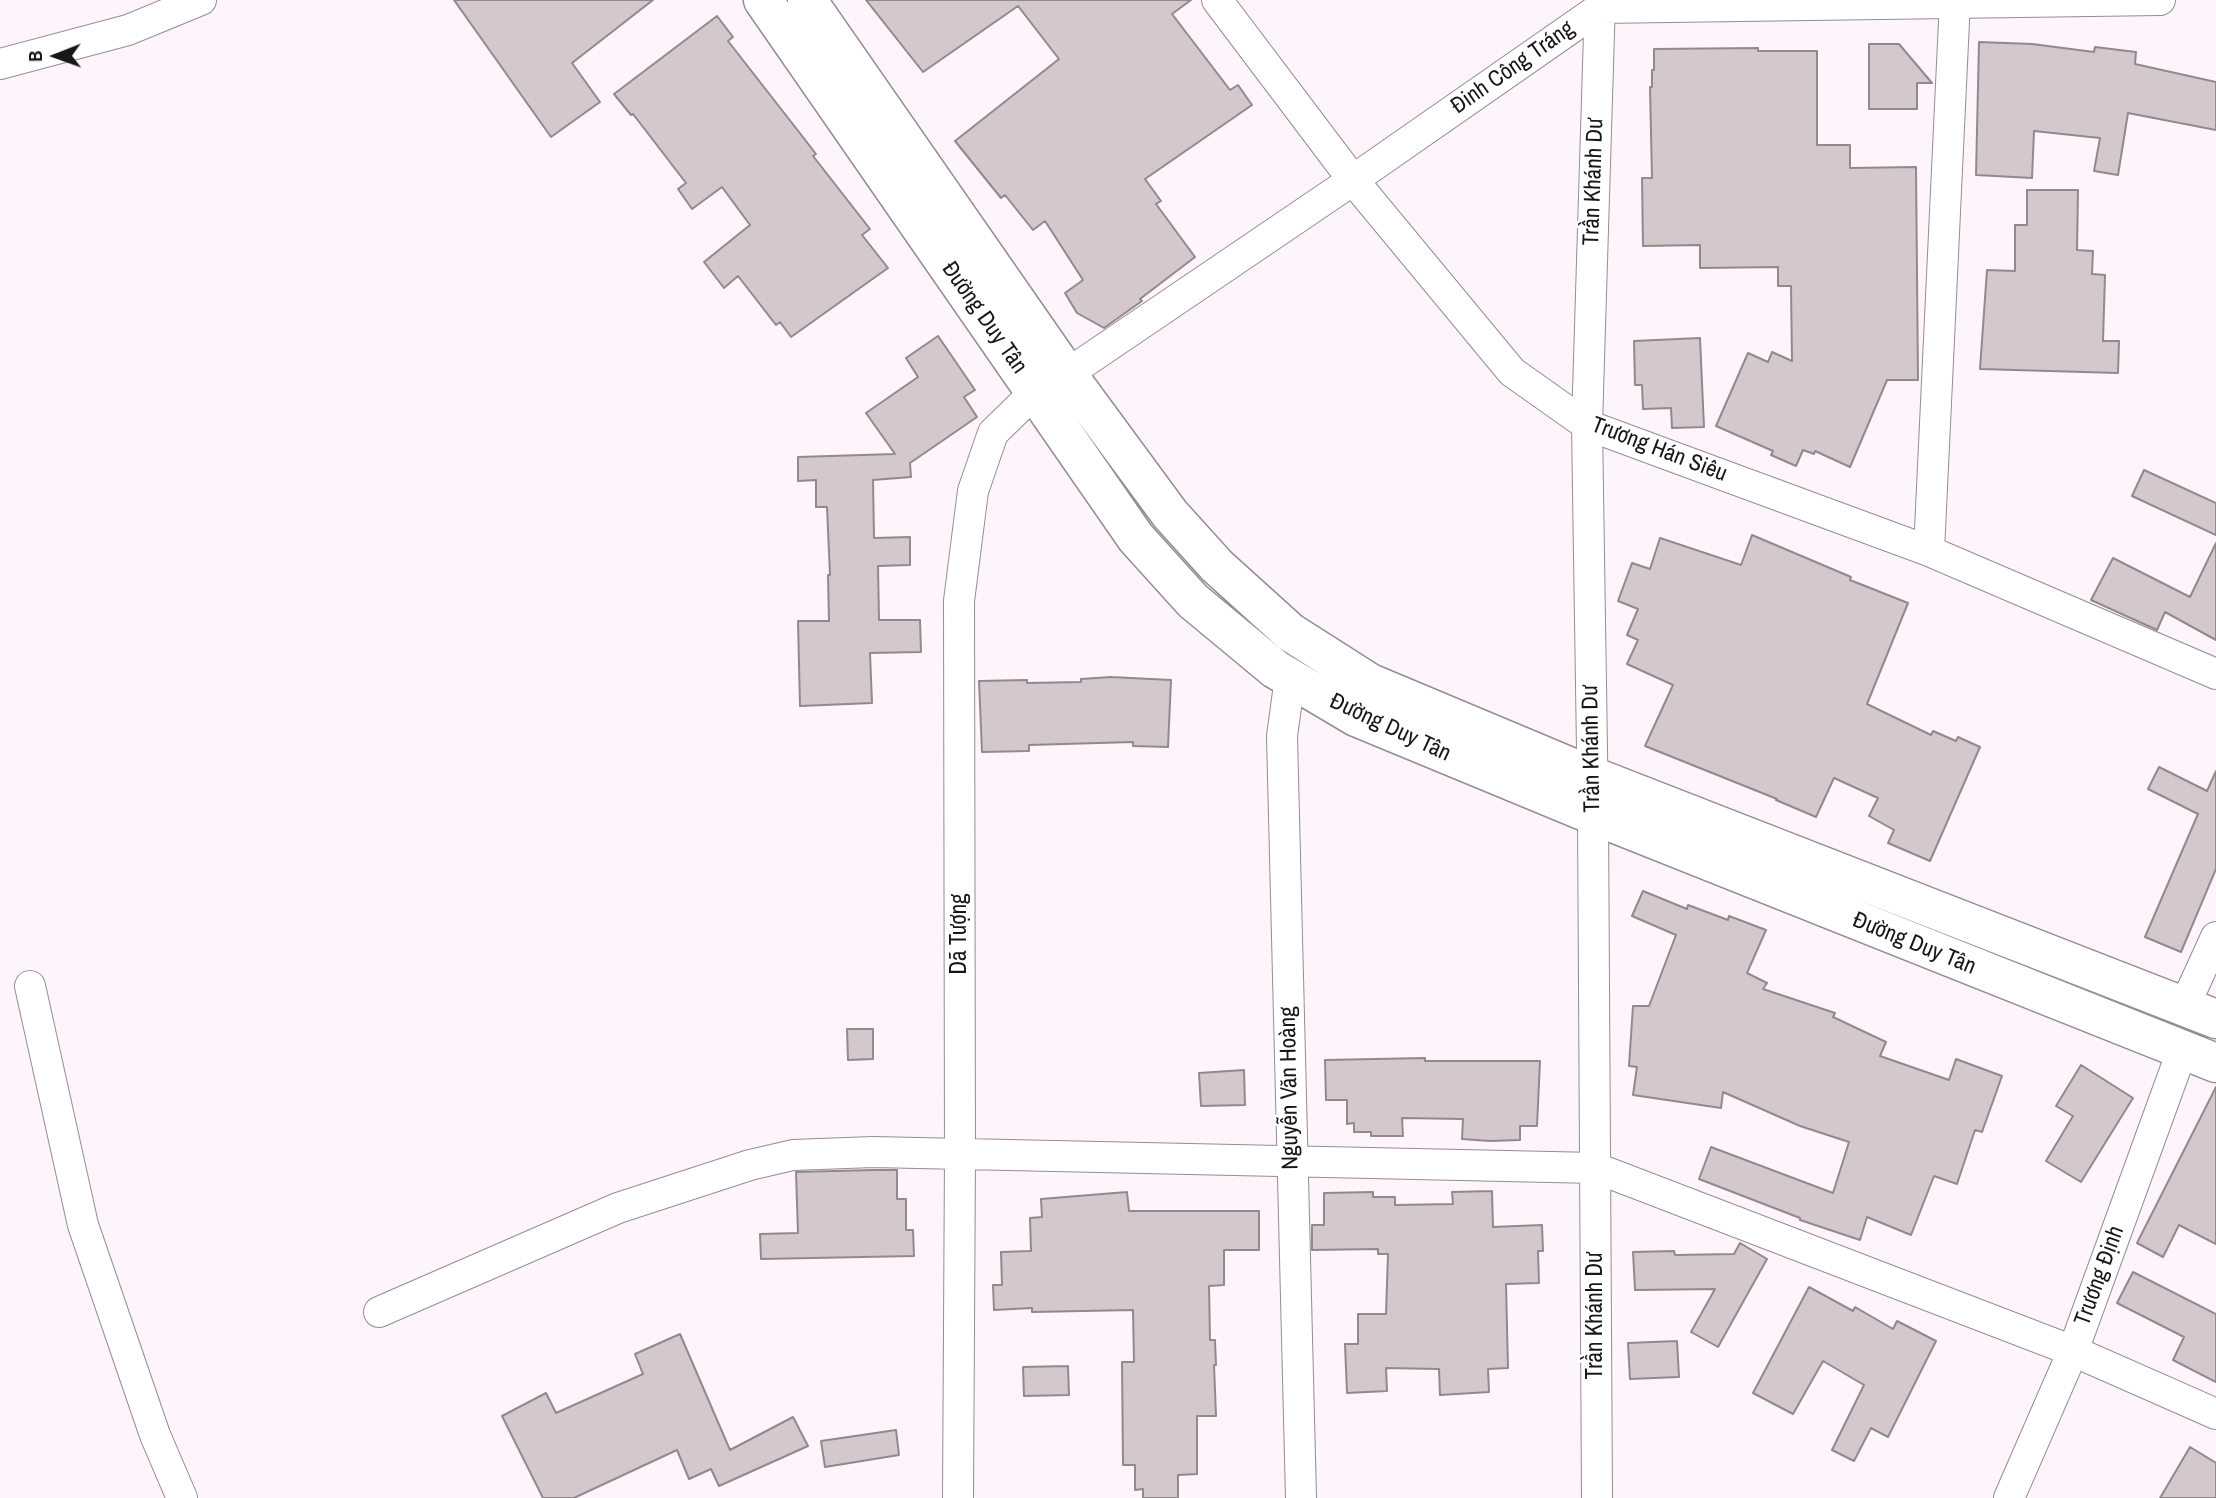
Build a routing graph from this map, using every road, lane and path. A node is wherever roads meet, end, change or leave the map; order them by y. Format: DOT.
graph roads {
  1 [pos="201,0"];
  2 [pos="763,0"];
  3 [pos="807,0"];
  4 [pos="1217,0"];
  5 [pos="2160,0"];
  6 [pos="1955,2"];
  7 [pos="1600,4"];
  8 [pos="0,64"];
  9 [pos="1353,180"];
  10 [pos="1051,383"];
  11 [pos="1587,425"];
  12 [pos="1929,551"];
  13 [pos="2216,674"];
  14 [pos="1290,678"];
  15 [pos="1592,776"];
  16 [pos="1593,815"];
  17 [pos="2216,937"];
  18 [pos="30,986"];
  19 [pos="2200,1013"];
  20 [pos="2199,1057"];
  21 [pos="961,1155"];
  22 [pos="1292,1162"];
  23 [pos="1595,1168"];
  24 [pos="379,1312"];
  25 [pos="2073,1351"];
  26 [pos="2216,1414"];
  27 [pos="182,1498"];
  28 [pos="958,1498"];
  29 [pos="1301,1498"];
  30 [pos="1597,1498"];
  31 [pos="2009,1498"];
  1 -- 8 [label="street"];
  2 -- 10 [label="main road, Đường Duy Tân"];
  3 -- 10 [label="main road, Đường Duy Tân"];
  4 -- 9 [label="street, Trương Hán Siêu"];
  5 -- 6 [label="street, Đinh Công Tráng"];
  6 -- 7 [label="street, Đinh Công Tráng"];
  6 -- 12 [label="street"];
  7 -- 9 [label="street, Đinh Công Tráng"];
  7 -- 11 [label="street, Trần Khánh Dư"];
  9 -- 10 [label="street, Đinh Công Tráng"];
  9 -- 11 [label="street, Trương Hán Siêu"];
  10 -- 14 [label="main road, Đường Duy Tân"];
  10 -- 15 [label="main road, Đường Duy Tân"];
  10 -- 21 [label="street, Dã Tượng"];
  11 -- 12 [label="street, Trương Hán Siêu"];
  11 -- 15 [label="street, Trần Khánh Dư"];
  12 -- 13 [label="street, Trương Hán Siêu"];
  14 -- 16 [label="main road, Đường Duy Tân"];
  14 -- 22 [label="street, Nguyễn Văn Hoàng"];
  15 -- 16 [label="street, Trần Khánh Dư"];
  15 -- 19 [label="main road, Đường Duy Tân"];
  16 -- 20 [label="main road, Đường Duy Tân"];
  16 -- 23 [label="street, Trần Khánh Dư"];
  17 -- 19 [label="street"];
  18 -- 27 [label="street"];
  20 -- 25 [label="street, Trương Định"];
  21 -- 22 [label="street"];
  21 -- 24 [label="street"];
  21 -- 28 [label="street, Dã Tượng"];
  22 -- 23 [label="street"];
  22 -- 29 [label="street, Nguyễn Văn Hoàng"];
  23 -- 25 [label="street"];
  23 -- 30 [label="street, Trần Khánh Dư"];
  25 -- 26 [label="street"];
  25 -- 31 [label="street, Trương Định"];
}
